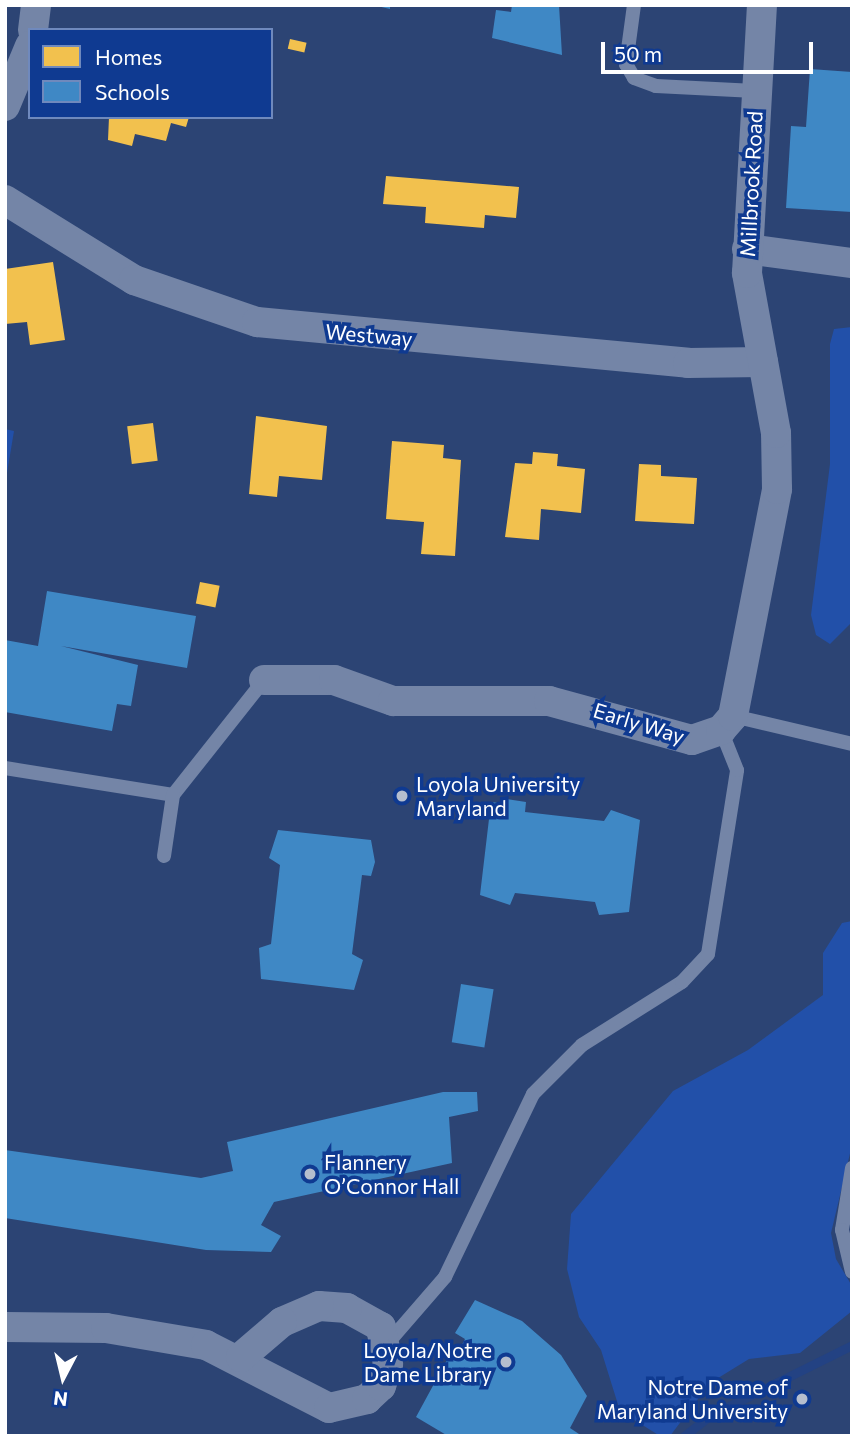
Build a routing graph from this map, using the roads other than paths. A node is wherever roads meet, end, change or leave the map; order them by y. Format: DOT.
graph roads {
  1 [pos="36,5"];
  2 [pos="634,5"];
  3 [pos="762,5"];
  4 [pos="33,28"];
  5 [pos="28,51"];
  6 [pos="755,90"];
  7 [pos="5,106"];
  8 [pos="5,200"];
  9 [pos="747,249"];
  10 [pos="852,263"];
  11 [pos="762,362"];
  12 [pos="264,680"];
  13 [pos="727,723"];
  14 [pos="852,744"];
  15 [pos="5,768"];
  16 [pos="173,795"];
  17 [pos="164,856"];
  18 [pos="852,1168"];
  19 [pos="852,1272"];
  20 [pos="5,1327"];
  21 [pos="387,1344"];
  22 [pos="241,1357"];
  1 -- 4 [label="street"];
  2 -- 6 [label="lane"];
  3 -- 6 [label="street, Millbrook Road"];
  5 -- 7 [label="street"];
  6 -- 9 [label="street, Millbrook Road"];
  8 -- 11 [label="street, Westway"];
  9 -- 10 [label="street"];
  9 -- 11 [label="street, Millbrook Road"];
  11 -- 13 [label="street"];
  12 -- 13 [label="street, Early Way"];
  12 -- 16 [label="lane"];
  13 -- 14 [label="lane"];
  13 -- 21 [label="lane"];
  15 -- 16 [label="lane"];
  16 -- 17 [label="lane"];
  18 -- 19 [label="lane"];
  20 -- 22 [label="street"];
  21 -- 22 [label="street"];
  21 -- 22 [label="street"];
}
